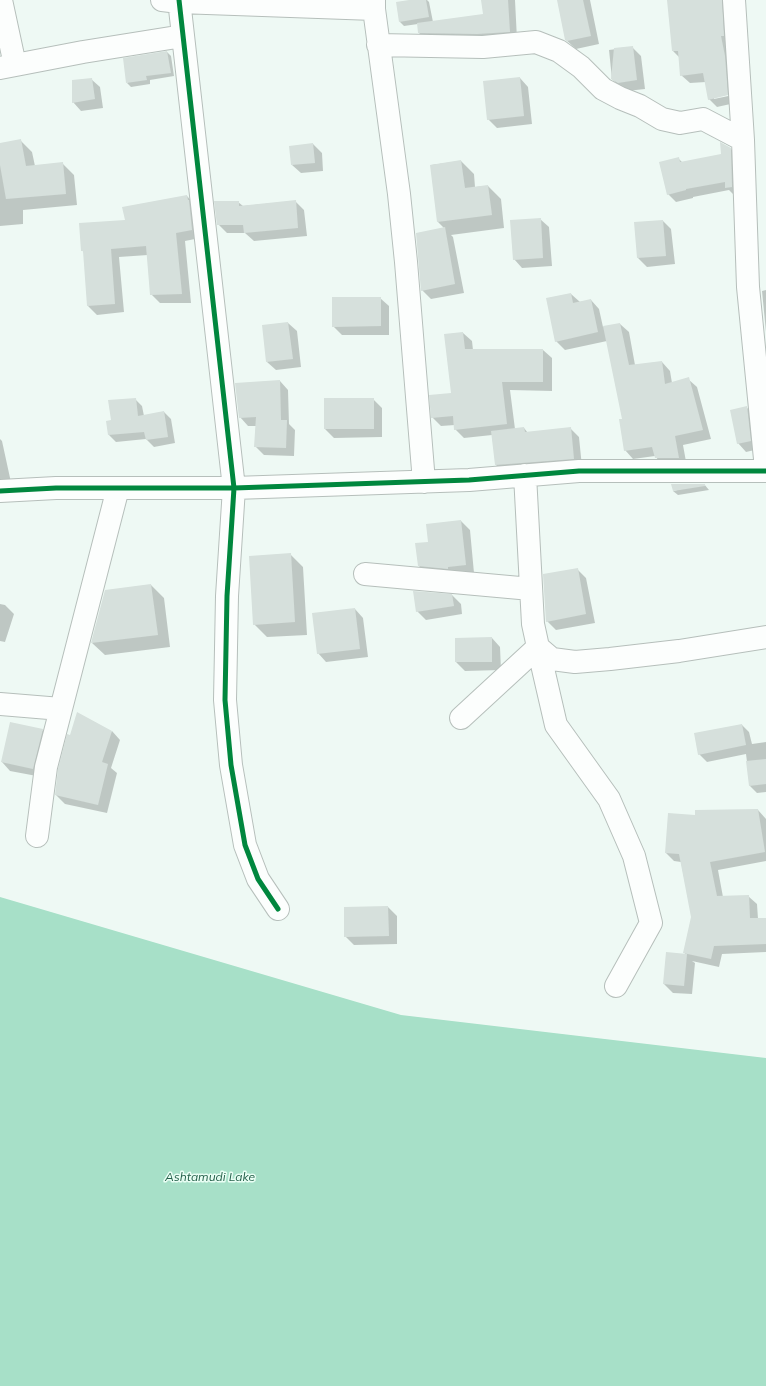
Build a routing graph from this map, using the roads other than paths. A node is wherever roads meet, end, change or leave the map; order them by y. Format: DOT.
graph roads {
  1 [pos="1,0"];
  2 [pos="734,0"];
  3 [pos="174,1"];
  4 [pos="374,5"];
  5 [pos="183,36"];
  6 [pos="378,45"];
  7 [pos="8,66"];
  8 [pos="743,140"];
  9 [pos="766,470"];
  10 [pos="525,476"];
  11 [pos="424,482"];
  12 [pos="118,488"];
  13 [pos="234,488"];
  14 [pos="0,491"];
  15 [pos="365,574"];
  16 [pos="531,589"];
  17 [pos="766,637"];
  18 [pos="538,647"];
  19 [pos="0,704"];
  20 [pos="61,709"];
  21 [pos="461,718"];
  22 [pos="38,836"];
  23 [pos="278,909"];
  24 [pos="616,986"];
  1 -- 7 [label="street"];
  2 -- 8 [label="street"];
  3 -- 4 [label="street"];
  3 -- 5 [label="street"];
  4 -- 6 [label="street"];
  5 -- 7 [label="street"];
  5 -- 13 [label="street"];
  6 -- 8 [label="street"];
  6 -- 11 [label="street"];
  8 -- 9 [label="street"];
  9 -- 10 [label="street"];
  10 -- 11 [label="street"];
  10 -- 16 [label="street"];
  11 -- 13 [label="street"];
  12 -- 13 [label="street"];
  12 -- 14 [label="street"];
  12 -- 20 [label="street"];
  13 -- 23 [label="street"];
  15 -- 16 [label="street"];
  16 -- 18 [label="street"];
  17 -- 18 [label="street"];
  18 -- 21 [label="street"];
  18 -- 24 [label="street"];
  19 -- 20 [label="street"];
  20 -- 22 [label="street"];
}
